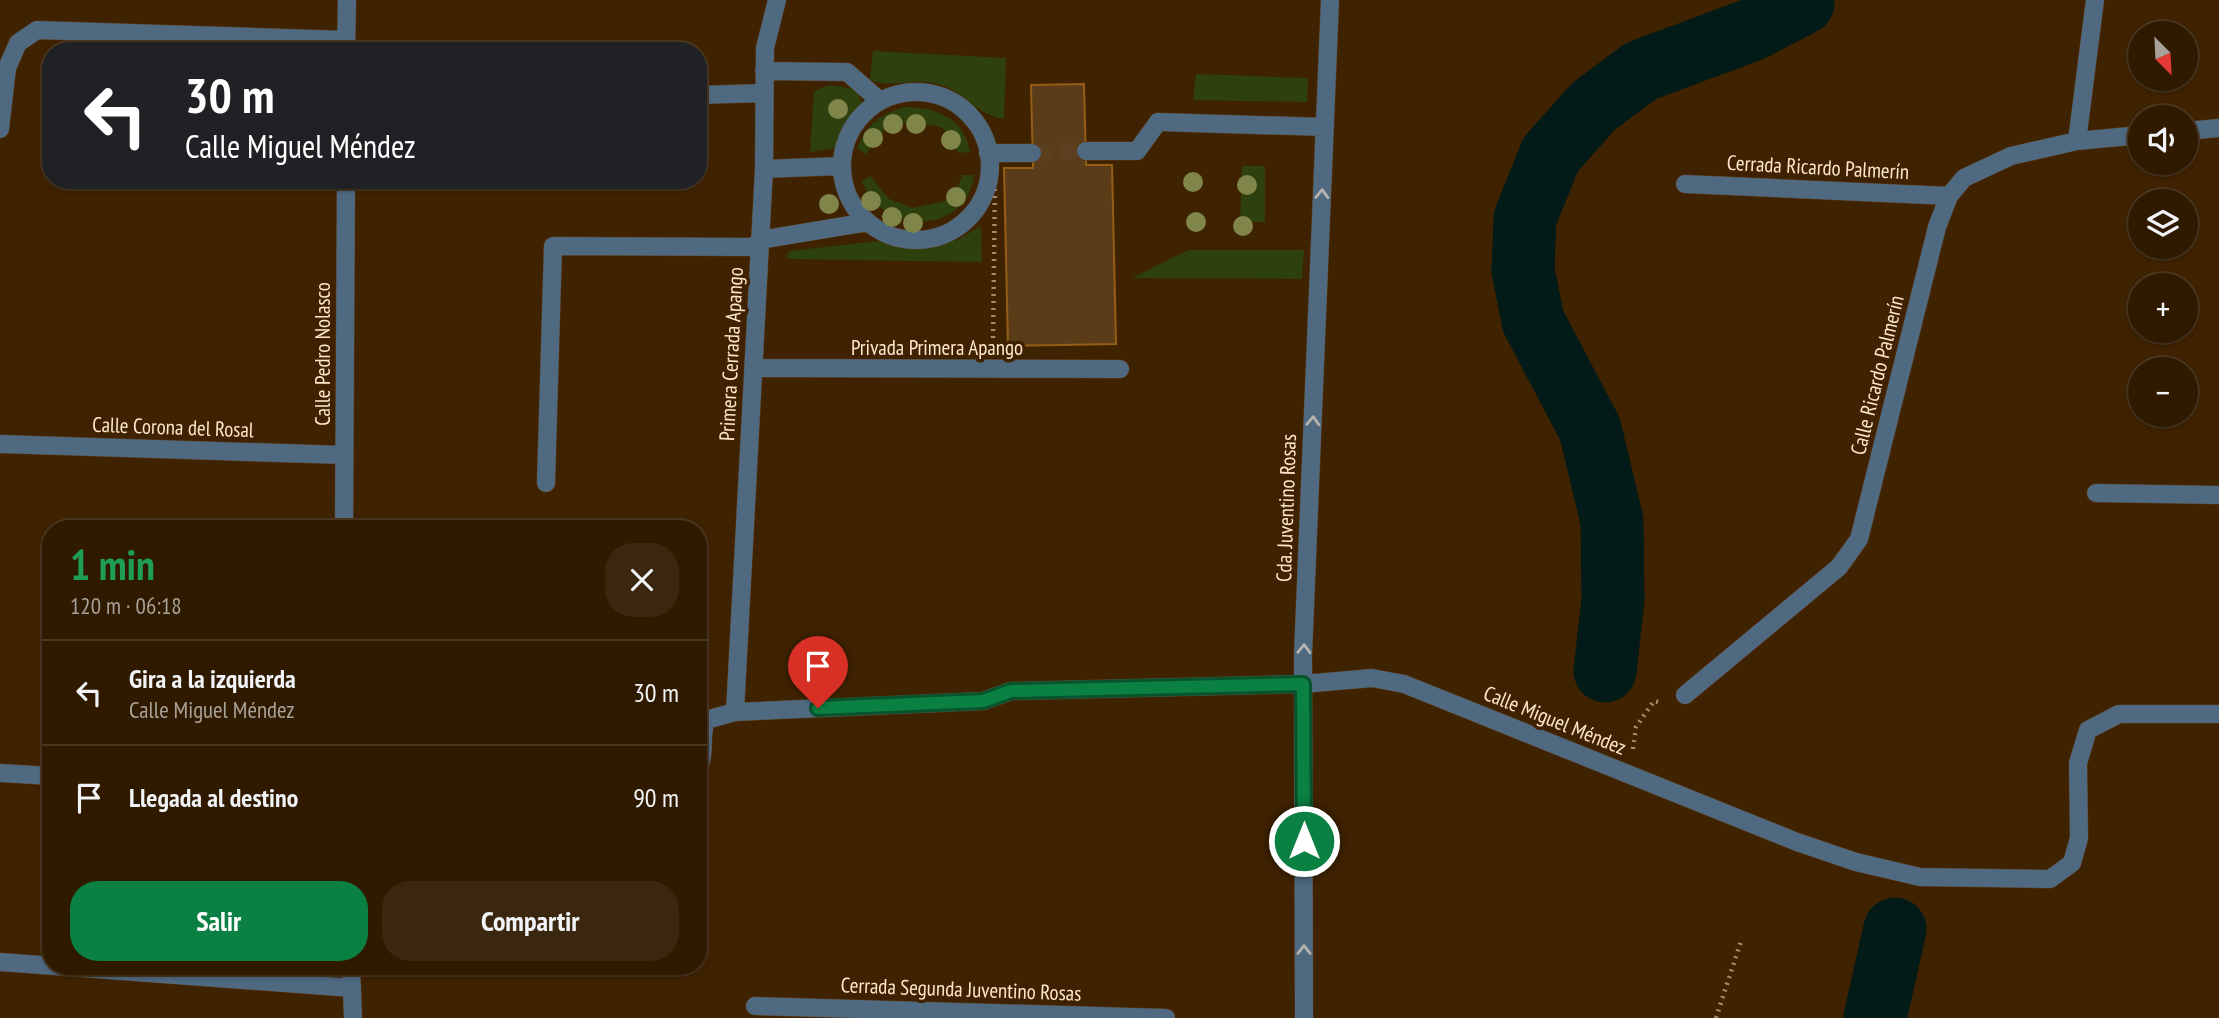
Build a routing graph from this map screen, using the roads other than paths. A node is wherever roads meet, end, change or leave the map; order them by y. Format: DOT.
graph roads {
  1 [pos="347,0"];
  2 [pos="777,0"];
  3 [pos="1330,0"];
  4 [pos="2095,0"];
  5 [pos="284,42"];
  6 [pos="346,42"];
  7 [pos="764,71"];
  8 [pos="764,93"];
  9 [pos="707,95"];
  10 [pos="880,101"];
  11 [pos="1325,127"];
  12 [pos="2219,128"];
  13 [pos="0,129"];
  14 [pos="2198,130"];
  15 [pos="2128,136"];
  16 [pos="2077,141"];
  17 [pos="1086,151"];
  18 [pos="992,153"];
  19 [pos="1032,153"];
  20 [pos="840,166"];
  21 [pos="764,169"];
  22 [pos="1685,184"];
  23 [pos="345,189"];
  24 [pos="1949,196"];
  25 [pos="868,222"];
  26 [pos="759,244"];
  27 [pos="754,368"];
  28 [pos="1120,369"];
  29 [pos="0,444"];
  30 [pos="344,455"];
  31 [pos="546,483"];
  32 [pos="2096,493"];
  33 [pos="2219,495"];
  34 [pos="344,520"];
  35 [pos="1303,684"];
  36 [pos="1685,695"];
  37 [pos="736,712"];
  38 [pos="2219,714"];
  39 [pos="707,720"];
  40 [pos="0,773"];
  41 [pos="42,775"];
  42 [pos="0,962"];
  43 [pos="42,965"];
  44 [pos="176,975"];
  45 [pos="351,975"];
  46 [pos="352,988"];
  47 [pos="755,1006"];
  48 [pos="353,1018"];
  49 [pos="1166,1018"];
  50 [pos="1304,1018"];
  1 -- 6 [label="street"];
  2 -- 7 [label="street, Primera Cerrada Apango"];
  3 -- 11 [label="street, Cda. Juventino Rosas"];
  4 -- 16 [label="street"];
  5 -- 13 [label="street"];
  7 -- 8 [label="street, Primera Cerrada Apango"];
  7 -- 10 [label="street"];
  8 -- 9 [label="street"];
  8 -- 21 [label="street, Primera Cerrada Apango"];
  10 -- 18 [label="street"];
  10 -- 20 [label="street"];
  11 -- 17 [label="street"];
  35 -- 11 [label="street, Cda. Juventino Rosas, one-way"];
  12 -- 14 [label="street"];
  15 -- 16 [label="street, Calle Ricardo Palmerín"];
  16 -- 24 [label="street, Calle Ricardo Palmerín"];
  18 -- 19 [label="street"];
  18 -- 25 [label="street"];
  20 -- 21 [label="street"];
  20 -- 25 [label="street"];
  21 -- 26 [label="street, Primera Cerrada Apango"];
  22 -- 24 [label="street, Cerrada Ricardo Palmerín"];
  23 -- 30 [label="street, Calle Pedro Nolasco"];
  24 -- 36 [label="street, Calle Ricardo Palmerín"];
  25 -- 26 [label="street"];
  26 -- 27 [label="street, Primera Cerrada Apango"];
  26 -- 31 [label="street"];
  27 -- 28 [label="street, Privada Primera Apango"];
  27 -- 37 [label="street, Primera Cerrada Apango"];
  29 -- 30 [label="street, Calle Corona del Rosal"];
  30 -- 34 [label="street, Calle Pedro Nolasco"];
  32 -- 33 [label="street"];
  35 -- 37 [label="street, Calle Miguel Méndez"];
  35 -- 38 [label="street, Calle Miguel Méndez"];
  50 -- 35 [label="street, Cda. Juventino Rosas, one-way"];
  37 -- 39 [label="street, Calle Miguel Méndez"];
  40 -- 41 [label="street"];
  42 -- 43 [label="street"];
  44 -- 46 [label="street"];
  45 -- 46 [label="street"];
  46 -- 48 [label="street"];
  47 -- 49 [label="street, Cerrada Segunda Juventino Rosas"];
}
